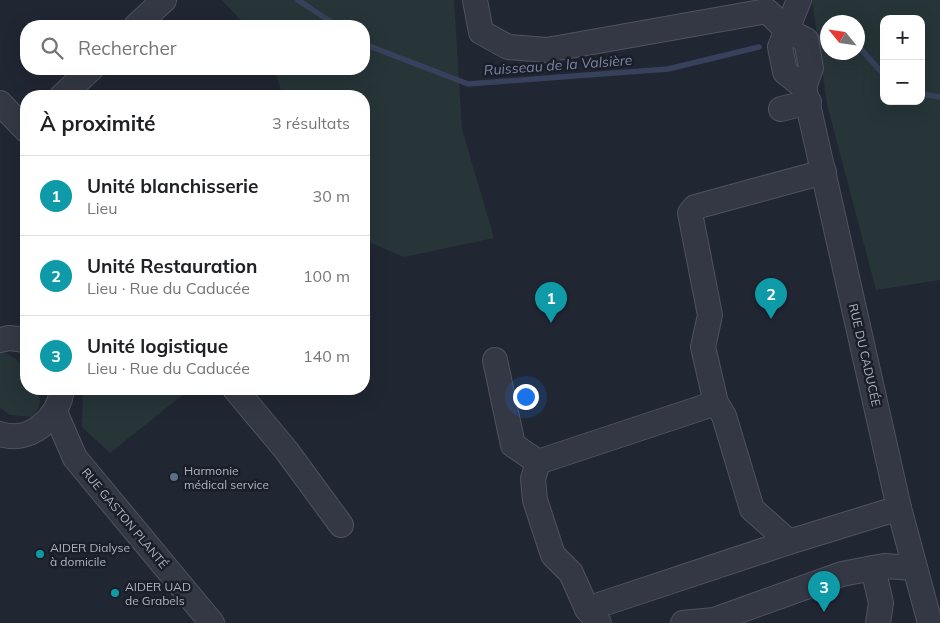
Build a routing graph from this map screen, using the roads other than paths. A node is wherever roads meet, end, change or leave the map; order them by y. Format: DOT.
graph roads {
  1 [pos="164,0"];
  2 [pos="475,0"];
  3 [pos="799,0"];
  4 [pos="142,20"];
  5 [pos="788,31"];
  6 [pos="85,75"];
  7 [pos="68,90"];
  8 [pos="807,94"];
  9 [pos="0,103"];
  10 [pos="780,109"];
  11 [pos="20,123"];
  12 [pos="824,172"];
  13 [pos="20,339"];
  14 [pos="0,340"];
  15 [pos="495,360"];
  16 [pos="60,395"];
  17 [pos="240,395"];
  18 [pos="716,403"];
  19 [pos="56,412"];
  20 [pos="34,432"];
  21 [pos="0,434"];
  22 [pos="75,458"];
  23 [pos="538,462"];
  24 [pos="899,508"];
  25 [pos="341,525"];
  26 [pos="790,542"];
  27 [pos="873,568"];
  28 [pos="915,568"];
  29 [pos="593,616"];
  30 [pos="212,623"];
  31 [pos="683,623"];
  32 [pos="878,623"];
  33 [pos="930,623"];
  1 -- 4 [label="street"];
  2 -- 5 [label="street"];
  3 -- 5 [label="street"];
  5 -- 8 [label="street"];
  6 -- 7 [label="street"];
  8 -- 10 [label="street"];
  8 -- 12 [label="street, RUE DU CADUCÉE"];
  9 -- 11 [label="street"];
  12 -- 18 [label="street"];
  12 -- 24 [label="street, RUE DU CADUCÉE"];
  13 -- 14 [label="street"];
  15 -- 23 [label="street"];
  16 -- 19 [label="street"];
  17 -- 25 [label="street"];
  18 -- 23 [label="street"];
  18 -- 26 [label="street"];
  19 -- 20 [label="street"];
  19 -- 22 [label="street, RUE GASTON PLANTÉ"];
  20 -- 21 [label="street"];
  20 -- 22 [label="street, RUE GASTON PLANTÉ"];
  22 -- 30 [label="street, RUE GASTON PLANTÉ"];
  23 -- 29 [label="street"];
  24 -- 26 [label="street"];
  24 -- 28 [label="street, RUE DU CADUCÉE"];
  26 -- 29 [label="street"];
  27 -- 28 [label="street"];
  27 -- 31 [label="street"];
  27 -- 32 [label="street"];
  28 -- 33 [label="street, RUE DU CADUCÉE"];
}
